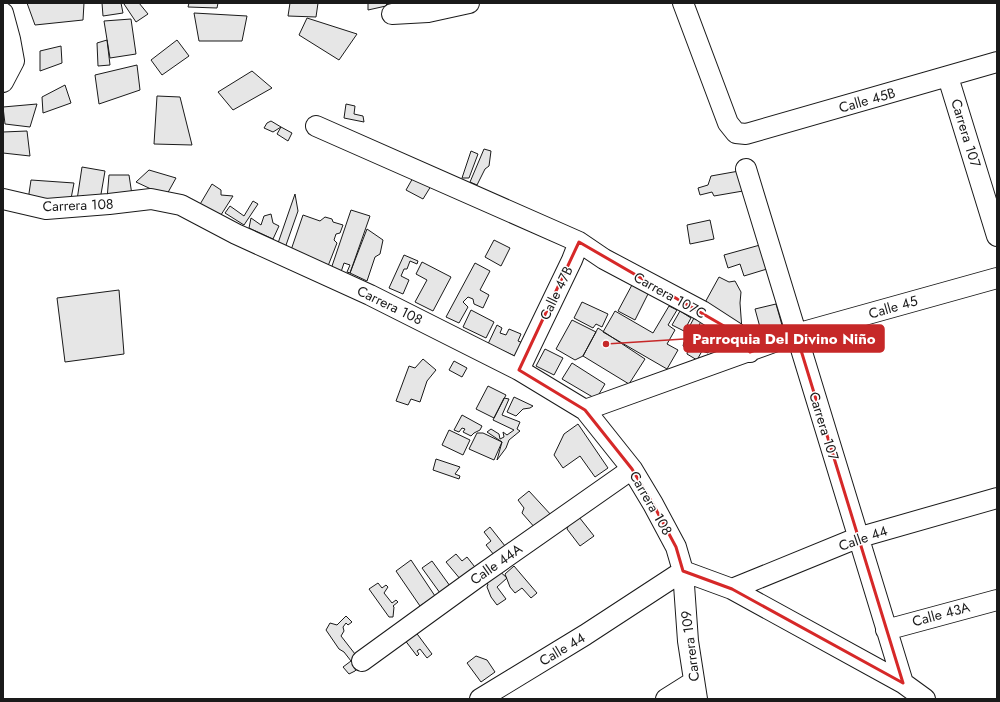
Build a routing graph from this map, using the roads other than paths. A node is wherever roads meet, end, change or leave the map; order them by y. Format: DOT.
graph roads {
  1 [pos="469,3"];
  2 [pos="686,11"];
  3 [pos="3,13"];
  4 [pos="392,14"];
  5 [pos="997,62"];
  6 [pos="948,77"];
  7 [pos="3,82"];
  8 [pos="316,126"];
  9 [pos="746,169"];
  10 [pos="3,199"];
  11 [pos="997,236"];
  12 [pos="579,242"];
  13 [pos="997,279"];
  14 [pos="796,334"];
  15 [pos="750,352"];
  16 [pos="519,370"];
  17 [pos="585,410"];
  18 [pos="632,469"];
  19 [pos="997,498"];
  20 [pos="858,538"];
  21 [pos="683,571"];
  22 [pos="732,589"];
  23 [pos="684,593"];
  24 [pos="997,600"];
  25 [pos="886,630"];
  26 [pos="362,661"];
  27 [pos="903,683"];
  28 [pos="695,690"];
  29 [pos="480,699"];
  30 [pos="666,699"];
  31 [pos="925,699"];
  1 -- 4 [label="street"];
  2 -- 6 [label="street, Calle 45B"];
  3 -- 7 [label="street"];
  5 -- 6 [label="street, Calle 45B"];
  6 -- 11 [label="street, Carrera 107"];
  8 -- 12 [label="street"];
  9 -- 14 [label="street, Carrera 107"];
  10 -- 16 [label="street, Carrera 108"];
  12 -- 15 [label="street, Carrera 107C"];
  12 -- 16 [label="street, Calle 47B"];
  13 -- 14 [label="street, Calle 45"];
  14 -- 15 [label="street, Calle 45"];
  14 -- 20 [label="street, Carrera 107"];
  15 -- 17 [label="street, Calle 45"];
  16 -- 17 [label="street, Carrera 108"];
  17 -- 18 [label="street, Carrera 108"];
  18 -- 21 [label="street, Carrera 108"];
  18 -- 26 [label="street, Calle 44A"];
  19 -- 20 [label="street, Calle 44"];
  20 -- 22 [label="street, Calle 44"];
  20 -- 25 [label="street, Carrera 107"];
  21 -- 22 [label="street"];
  21 -- 23 [label="street, Carrera 108"];
  21 -- 29 [label="street, Calle 44"];
  22 -- 27 [label="street"];
  23 -- 28 [label="street, Carrera 109"];
  24 -- 25 [label="street, Calle 43A"];
  25 -- 27 [label="street, Carrera 107"];
  27 -- 31 [label="street"];
  28 -- 30 [label="street"];
}
